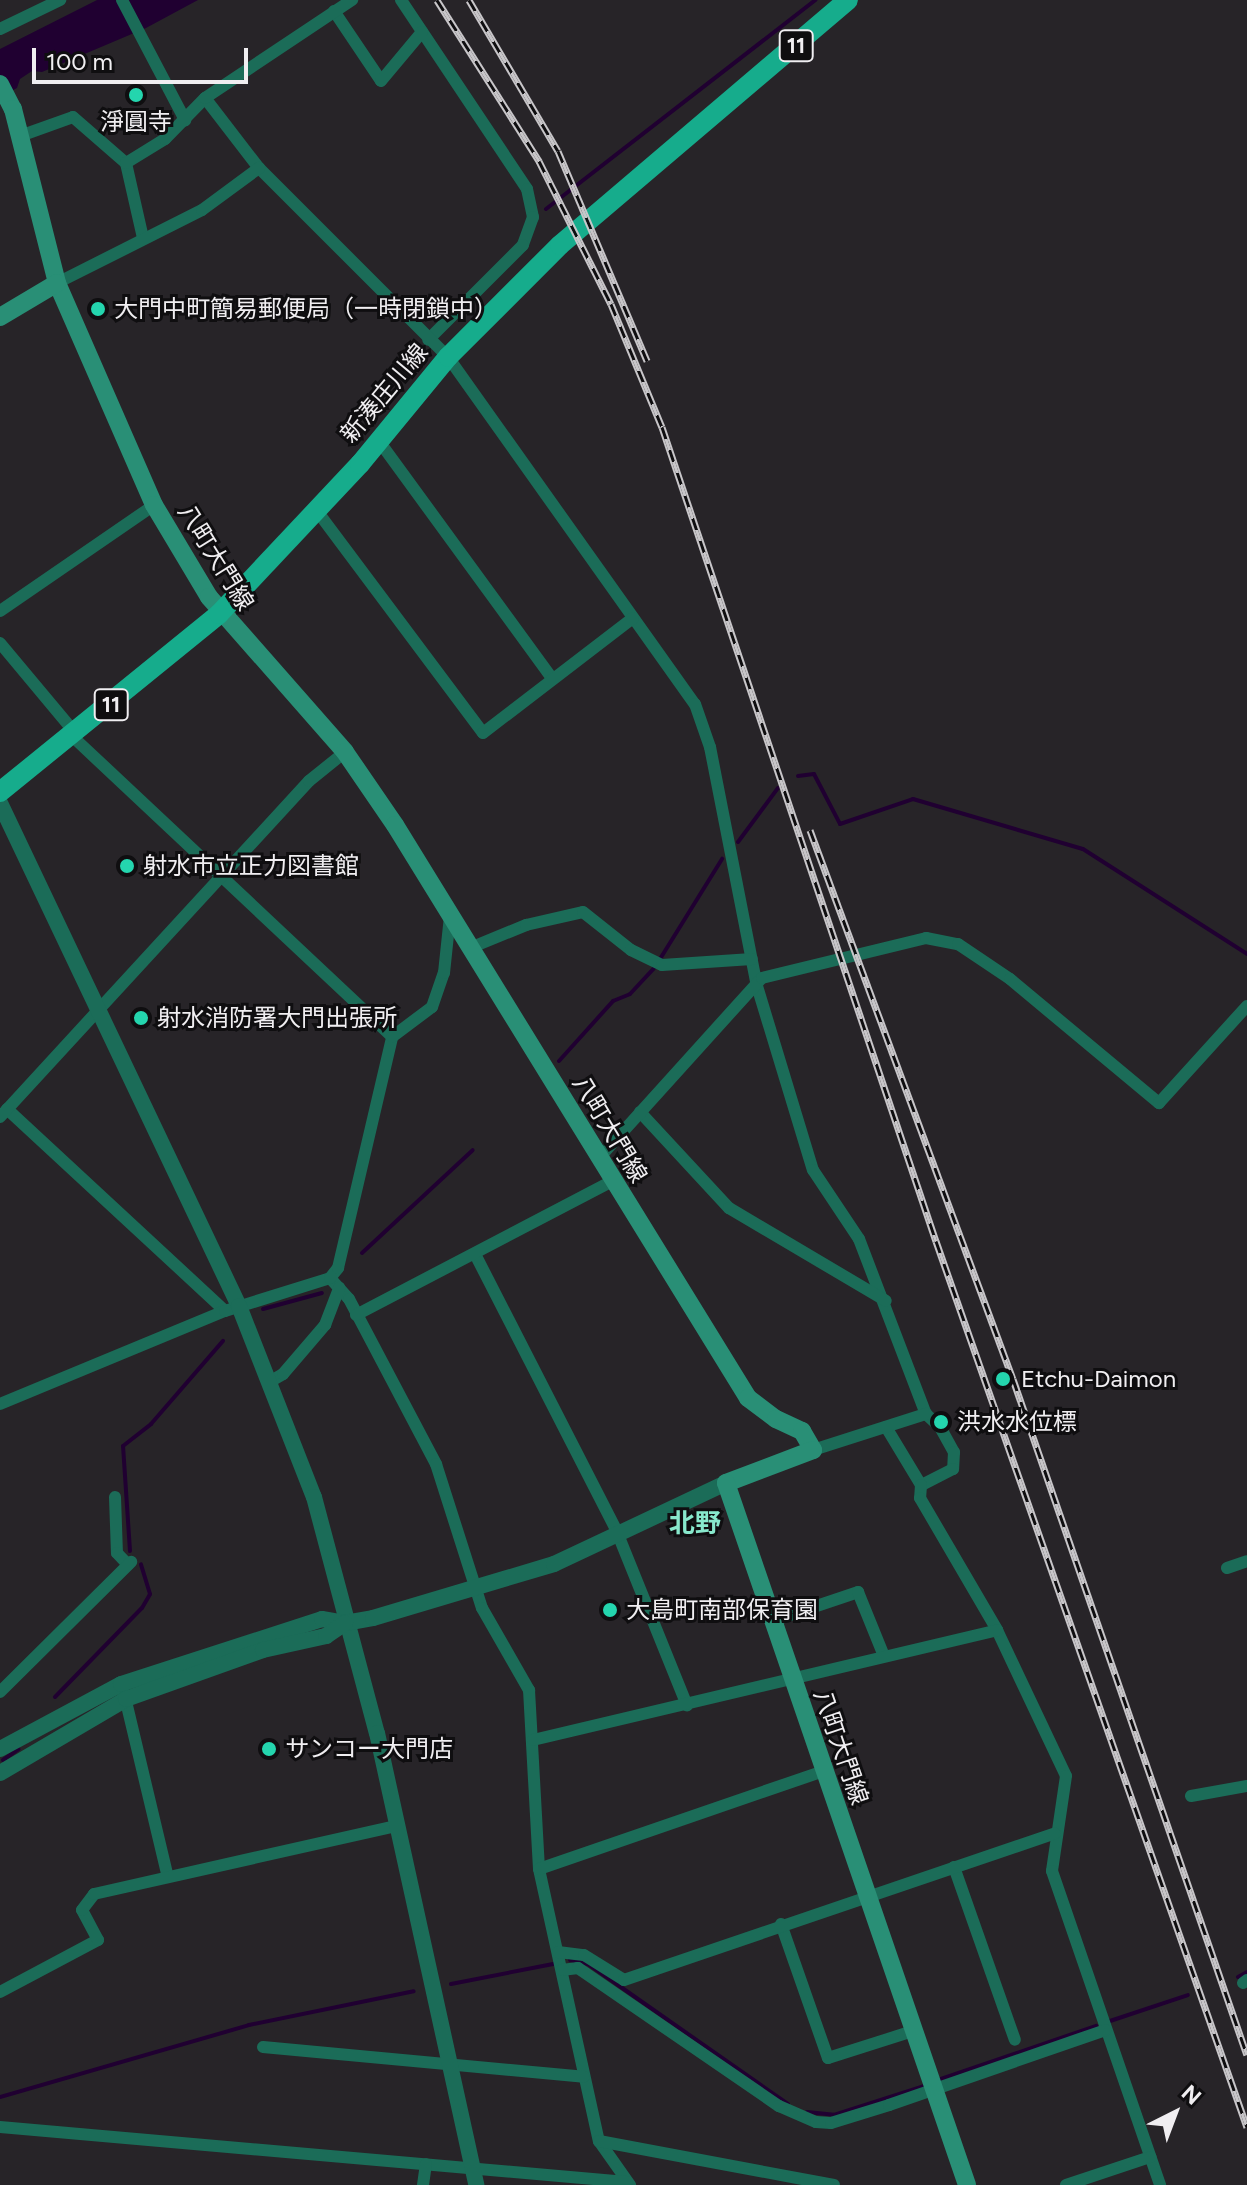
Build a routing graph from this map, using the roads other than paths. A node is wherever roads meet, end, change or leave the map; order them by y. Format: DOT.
graph roads {
  1 [pos="60,0"];
  2 [pos="122,0"];
  3 [pos="352,0"];
  4 [pos="401,0"];
  5 [pos="848,0"];
  6 [pos="334,11"];
  7 [pos="0,29"];
  8 [pos="422,32"];
  9 [pos="0,84"];
  10 [pos="205,98"];
  11 [pos="185,120"];
  12 [pos="20,136"];
  13 [pos="126,163"];
  14 [pos="259,168"];
  15 [pos="143,238"];
  16 [pos="57,283"];
  17 [pos="0,317"];
  18 [pos="428,340"];
  19 [pos="448,357"];
  20 [pos="379,441"];
  21 [pos="154,505"];
  22 [pos="317,511"];
  23 [pos="0,611"];
  24 [pos="219,614"];
  25 [pos="633,618"];
  26 [pos="0,643"];
  27 [pos="552,678"];
  28 [pos="75,735"];
  29 [pos="345,752"];
  30 [pos="0,792"];
  31 [pos="0,803"];
  32 [pos="221,879"];
  33 [pos="450,916"];
  34 [pos="470,948"];
  35 [pos="752,959"];
  36 [pos="757,986"];
  37 [pos="1247,1006"];
  38 [pos="97,1012"];
  39 [pos="392,1037"];
  40 [pos="640,1112"];
  41 [pos="4,1113"];
  42 [pos="600,1157"];
  43 [pos="612,1181"];
  44 [pos="475,1254"];
  45 [pos="335,1283"];
  46 [pos="886,1302"];
  47 [pos="232,1308"];
  48 [pos="356,1315"];
  49 [pos="271,1381"];
  50 [pos="0,1404"];
  51 [pos="926,1414"];
  52 [pos="886,1427"];
  53 [pos="813,1450"];
  54 [pos="726,1483"];
  55 [pos="921,1485"];
  56 [pos="115,1497"];
  57 [pos="617,1532"];
  58 [pos="1247,1561"];
  59 [pos="1227,1568"];
  60 [pos="476,1589"];
  61 [pos="772,1621"];
  62 [pos="345,1623"];
  63 [pos="997,1630"];
  64 [pos="884,1656"];
  65 [pos="793,1679"];
  66 [pos="0,1692"];
  67 [pos="124,1692"];
  68 [pos="687,1705"];
  69 [pos="533,1740"];
  70 [pos="0,1749"];
  71 [pos="1,1771"];
  72 [pos="823,1771"];
  73 [pos="1247,1786"];
  74 [pos="1191,1796"];
  75 [pos="395,1826"];
  76 [pos="1055,1833"];
  77 [pos="954,1867"];
  78 [pos="539,1869"];
  79 [pos="168,1877"];
  80 [pos="866,1897"];
  81 [pos="781,1924"];
  82 [pos="558,1952"];
  83 [pos="562,1970"];
  84 [pos="0,1992"];
  85 [pos="1105,2030"];
  86 [pos="913,2031"];
  87 [pos="1015,2040"];
  88 [pos="263,2047"];
  89 [pos="448,2063"];
  90 [pos="584,2077"];
  91 [pos="933,2090"];
  92 [pos="0,2127"];
  93 [pos="599,2141"];
  94 [pos="1150,2157"];
  95 [pos="426,2164"];
  96 [pos="472,2168"];
  97 [pos="629,2183"];
  98 [pos="423,2185"];
  99 [pos="476,2185"];
  100 [pos="834,2185"];
  101 [pos="967,2185"];
  102 [pos="1066,2185"];
  103 [pos="1160,2185"];
  1 -- 7 [label="street"];
  2 -- 11 [label="street"];
  3 -- 6 [label="street"];
  4 -- 8 [label="street"];
  5 -- 19 [label="main road, 新湊庄川線 / 11"];
  6 -- 8 [label="street"];
  6 -- 10 [label="street"];
  8 -- 18 [label="street"];
  9 -- 12 [label="main road, 八町大門線"];
  10 -- 11 [label="street"];
  10 -- 14 [label="street"];
  11 -- 13 [label="street"];
  12 -- 13 [label="street"];
  12 -- 16 [label="main road, 八町大門線"];
  13 -- 15 [label="street"];
  14 -- 15 [label="street"];
  14 -- 18 [label="street"];
  15 -- 16 [label="street"];
  16 -- 17 [label="main road"];
  16 -- 21 [label="main road, 八町大門線"];
  18 -- 19 [label="street"];
  19 -- 20 [label="main road, 新湊庄川線 / 11"];
  19 -- 25 [label="street"];
  20 -- 22 [label="main road, 新湊庄川線 / 11"];
  20 -- 27 [label="street"];
  21 -- 23 [label="street"];
  21 -- 24 [label="main road, 八町大門線"];
  22 -- 24 [label="main road, 新湊庄川線 / 11"];
  22 -- 27 [label="street"];
  24 -- 28 [label="main road, 新湊庄川線 / 11"];
  24 -- 29 [label="main road, 八町大門線"];
  25 -- 27 [label="street"];
  25 -- 35 [label="street"];
  26 -- 28 [label="street"];
  28 -- 30 [label="main road, 新湊庄川線 / 11"];
  28 -- 32 [label="street"];
  29 -- 32 [label="street"];
  29 -- 33 [label="main road, 八町大門線"];
  31 -- 38 [label="street"];
  32 -- 38 [label="street"];
  32 -- 39 [label="street"];
  33 -- 34 [label="main road, 八町大門線"];
  33 -- 39 [label="street"];
  34 -- 35 [label="street"];
  34 -- 42 [label="main road, 八町大門線"];
  35 -- 36 [label="street"];
  36 -- 37 [label="street"];
  36 -- 40 [label="street"];
  36 -- 46 [label="street"];
  38 -- 41 [label="street"];
  38 -- 47 [label="street"];
  39 -- 45 [label="street"];
  40 -- 42 [label="street"];
  40 -- 46 [label="street"];
  41 -- 47 [label="street"];
  42 -- 43 [label="main road, 八町大門線"];
  43 -- 44 [label="street"];
  43 -- 53 [label="main road, 八町大門線"];
  44 -- 48 [label="street"];
  44 -- 57 [label="street"];
  45 -- 47 [label="street"];
  45 -- 48 [label="street"];
  45 -- 49 [label="street"];
  46 -- 51 [label="street"];
  47 -- 49 [label="street"];
  47 -- 50 [label="street"];
  48 -- 60 [label="street"];
  49 -- 62 [label="street"];
  51 -- 52 [label="street"];
  51 -- 55 [label="street"];
  52 -- 53 [label="street"];
  52 -- 55 [label="street"];
  53 -- 54 [label="main road"];
  54 -- 57 [label="street"];
  54 -- 61 [label="main road, 八町大門線"];
  55 -- 63 [label="street"];
  56 -- 66 [label="street"];
  57 -- 60 [label="street"];
  57 -- 68 [label="street"];
  58 -- 59 [label="street"];
  60 -- 62 [label="street"];
  60 -- 69 [label="street"];
  61 -- 64 [label="street"];
  61 -- 65 [label="main road, 八町大門線"];
  62 -- 67 [label="street"];
  62 -- 75 [label="street"];
  63 -- 64 [label="street"];
  63 -- 76 [label="street"];
  64 -- 65 [label="street"];
  65 -- 68 [label="street"];
  65 -- 72 [label="main road, 八町大門線"];
  67 -- 70 [label="street"];
  67 -- 71 [label="street"];
  67 -- 79 [label="street"];
  68 -- 69 [label="street"];
  69 -- 78 [label="street"];
  72 -- 78 [label="street"];
  72 -- 80 [label="main road, 八町大門線"];
  73 -- 74 [label="street"];
  75 -- 79 [label="street"];
  75 -- 89 [label="street"];
  76 -- 77 [label="street"];
  76 -- 85 [label="street"];
  77 -- 80 [label="street"];
  77 -- 87 [label="street"];
  78 -- 82 [label="street"];
  79 -- 84 [label="street"];
  80 -- 81 [label="street"];
  80 -- 86 [label="main road, 八町大門線"];
  81 -- 82 [label="street"];
  81 -- 86 [label="street"];
  82 -- 83 [label="street"];
  83 -- 90 [label="street"];
  83 -- 91 [label="street"];
  85 -- 91 [label="street"];
  85 -- 94 [label="street"];
  86 -- 91 [label="main road, 八町大門線"];
  88 -- 89 [label="street"];
  89 -- 90 [label="street"];
  89 -- 96 [label="street"];
  90 -- 93 [label="street"];
  91 -- 101 [label="main road, 八町大門線"];
  92 -- 95 [label="street"];
  93 -- 97 [label="street"];
  93 -- 100 [label="street"];
  94 -- 102 [label="street"];
  94 -- 103 [label="street"];
  95 -- 96 [label="street"];
  95 -- 98 [label="street"];
  96 -- 97 [label="street"];
  96 -- 99 [label="street"];
}
